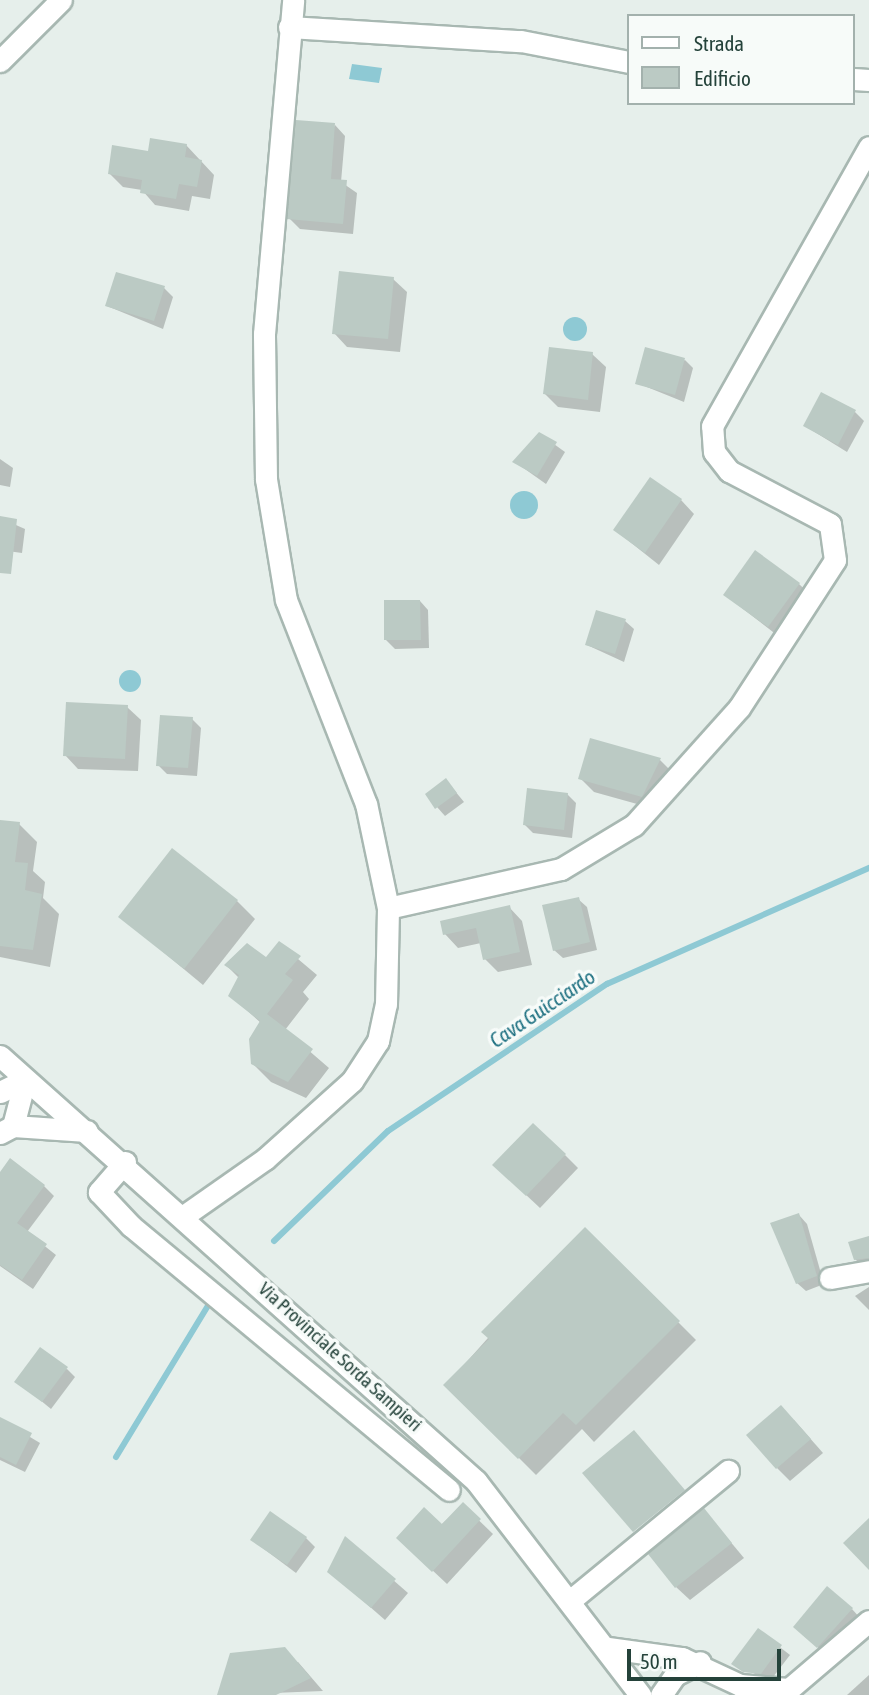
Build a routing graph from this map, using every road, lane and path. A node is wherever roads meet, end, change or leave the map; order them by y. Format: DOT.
graph roads {
  1 [pos="61,0"];
  2 [pos="293,0"];
  3 [pos="289,27"];
  4 [pos="0,61"];
  5 [pos="628,62"];
  6 [pos="869,147"];
  7 [pos="388,908"];
  8 [pos="0,1056"];
  9 [pos="25,1080"];
  10 [pos="0,1092"];
  11 [pos="6,1130"];
  12 [pos="87,1131"];
  13 [pos="125,1162"];
  14 [pos="185,1215"];
  15 [pos="869,1271"];
  16 [pos="830,1278"];
  17 [pos="728,1471"];
  18 [pos="449,1490"];
  19 [pos="572,1599"];
  20 [pos="869,1621"];
  21 [pos="608,1648"];
  22 [pos="700,1662"];
  23 [pos="741,1690"];
  24 [pos="785,1692"];
  25 [pos="640,1695"];
  26 [pos="661,1695"];
  1 -- 4 [label="street"];
  2 -- 3 [label="street"];
  3 -- 5 [label="street"];
  3 -- 7 [label="street"];
  6 -- 7 [label="street"];
  7 -- 14 [label="street"];
  8 -- 9 [label="street, Via Provinciale Sorda Sampieri"];
  9 -- 10 [label="street"];
  9 -- 11 [label="street"];
  9 -- 12 [label="street, Via Provinciale Sorda Sampieri"];
  11 -- 12 [label="street"];
  12 -- 13 [label="street, Via Provinciale Sorda Sampieri"];
  13 -- 14 [label="street, Via Provinciale Sorda Sampieri"];
  13 -- 18 [label="street"];
  14 -- 19 [label="street, Via Provinciale Sorda Sampieri"];
  15 -- 16 [label="street"];
  17 -- 19 [label="street"];
  19 -- 21 [label="street, Via Provinciale Sorda Sampieri"];
  20 -- 24 [label="street"];
  21 -- 22 [label="street"];
  21 -- 25 [label="street, Via Provinciale Sorda Sampieri"];
  22 -- 23 [label="street"];
  22 -- 26 [label="street"];
  23 -- 24 [label="street"];
}
